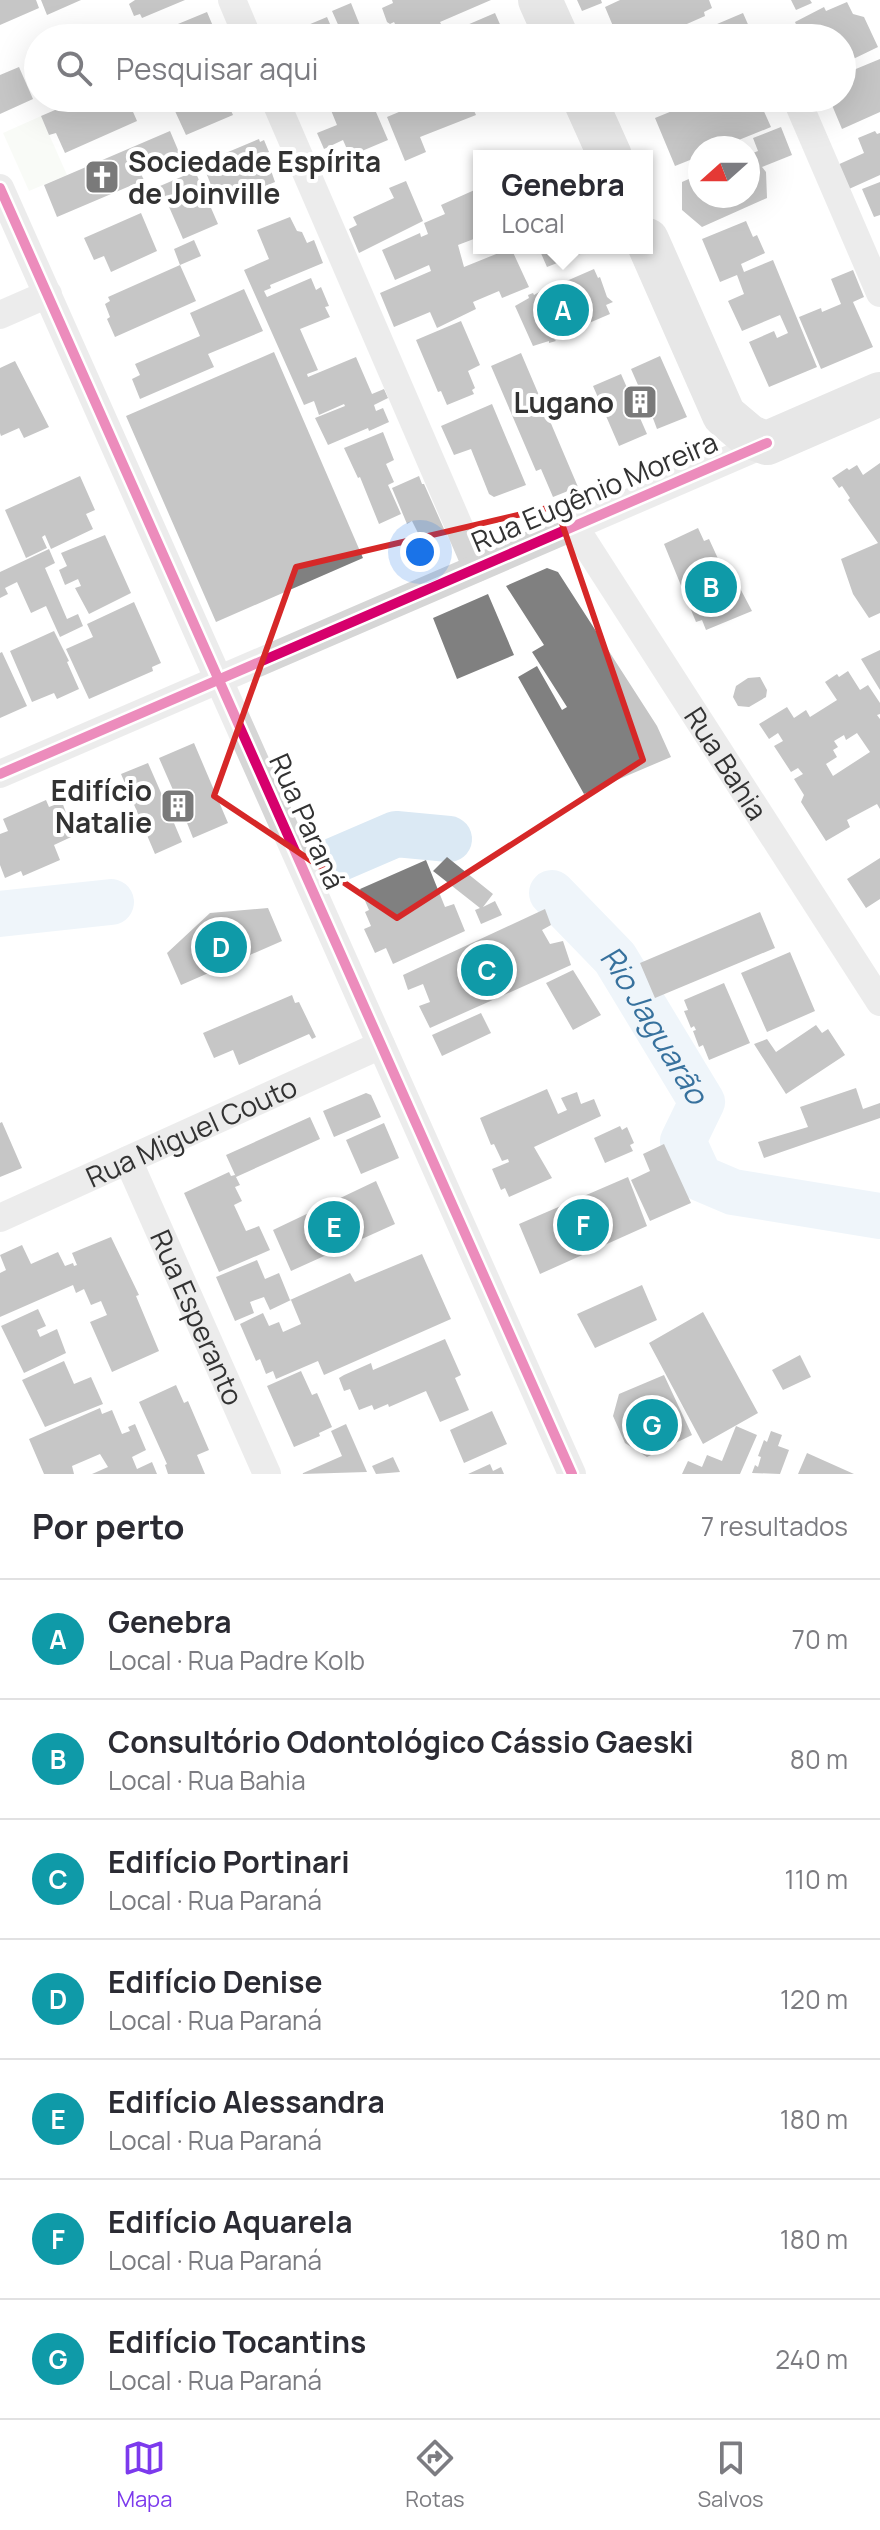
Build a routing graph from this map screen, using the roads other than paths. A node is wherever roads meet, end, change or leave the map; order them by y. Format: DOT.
graph roads {
  1 [pos="232,0"];
  2 [pos="540,0"];
  3 [pos="242,24"];
  4 [pos="551,24"];
  5 [pos="280,112"];
  6 [pos="590,112"];
  7 [pos="802,112"];
  8 [pos="607,150"];
  9 [pos="0,188"];
  10 [pos="653,254"];
  11 [pos="880,293"];
  12 [pos="48,294"];
  13 [pos="0,315"];
  14 [pos="880,394"];
  15 [pos="724,415"];
  16 [pos="767,443"];
  17 [pos="715,465"];
  18 [pos="574,526"];
  19 [pos="477,568"];
  20 [pos="219,679"];
  21 [pos="0,774"];
  22 [pos="880,1002"];
  23 [pos="381,1045"];
  24 [pos="128,1160"];
  25 [pos="0,1218"];
  26 [pos="267,1474"];
  27 [pos="572,1474"];
  1 -- 3 [label="street"];
  2 -- 4 [label="main road"];
  5 -- 19 [label="street"];
  6 -- 8 [label="main road"];
  7 -- 11 [label="street"];
  9 -- 12 [label="street, Rua Paraná"];
  10 -- 15 [label="main road"];
  12 -- 13 [label="street"];
  12 -- 20 [label="street, Rua Paraná"];
  14 -- 16 [label="main road, Rua Eugênio Moreira"];
  15 -- 16 [label="main road"];
  15 -- 17 [label="street"];
  16 -- 17 [label="street, Rua Eugênio Moreira"];
  17 -- 18 [label="street, Rua Eugênio Moreira"];
  18 -- 19 [label="street, Rua Eugênio Moreira"];
  18 -- 22 [label="street, Rua Bahia"];
  19 -- 20 [label="street, Rua Eugênio Moreira"];
  20 -- 21 [label="street, Rua Eugênio Moreira"];
  20 -- 23 [label="street, Rua Paraná"];
  23 -- 24 [label="street, Rua Miguel Couto"];
  23 -- 27 [label="street, Rua Paraná"];
  24 -- 25 [label="street, Rua Miguel Couto"];
  24 -- 26 [label="street, Rua Esperanto"];
}
